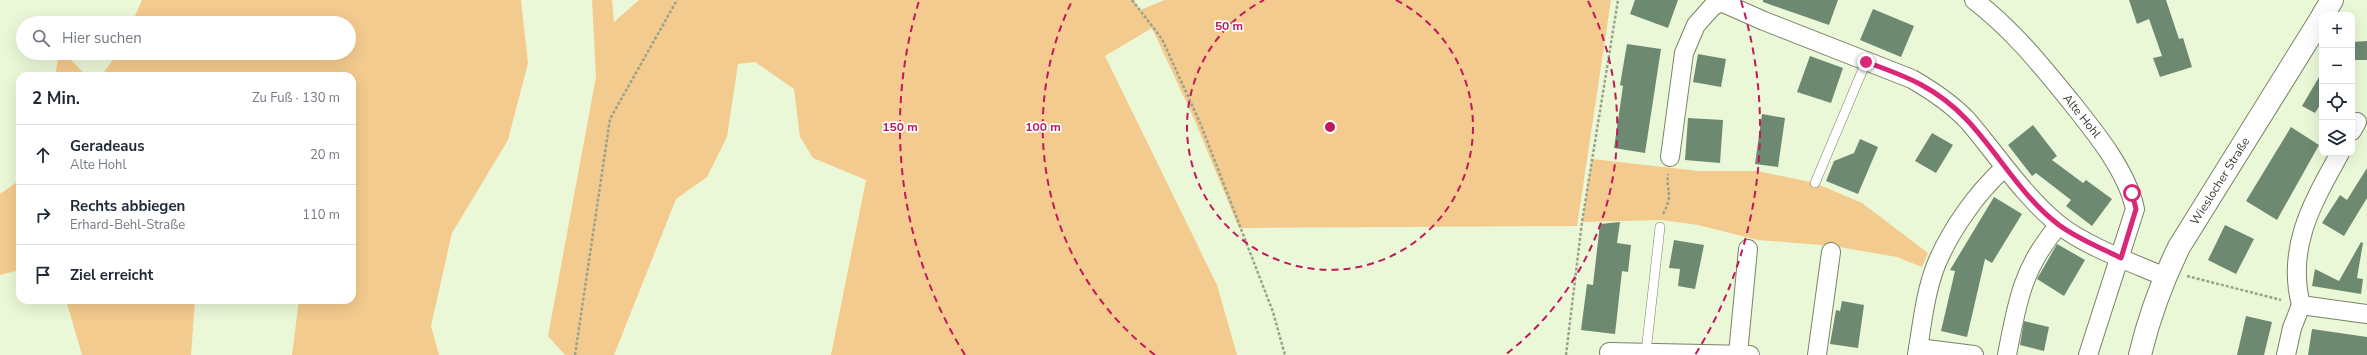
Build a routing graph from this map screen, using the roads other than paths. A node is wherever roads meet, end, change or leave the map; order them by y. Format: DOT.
graph roads {
  1 [pos="1974,0"];
  2 [pos="2332,0"];
  3 [pos="1720,1"];
  4 [pos="2325,12"];
  5 [pos="2319,22"];
  6 [pos="1866,62"];
  7 [pos="2338,156"];
  8 [pos="1670,157"];
  9 [pos="2004,168"];
  10 [pos="1814,183"];
  11 [pos="2059,225"];
  12 [pos="1660,226"];
  13 [pos="1748,249"];
  14 [pos="1831,252"];
  15 [pos="2121,258"];
  16 [pos="2166,274"];
  17 [pos="2301,305"];
  18 [pos="2367,314"];
  19 [pos="1917,351"];
  20 [pos="1609,352"];
  21 [pos="1646,352"];
  22 [pos="1744,354"];
  23 [pos="1817,355"];
  24 [pos="1974,355"];
  25 [pos="2007,355"];
  26 [pos="2088,355"];
  27 [pos="2140,355"];
  28 [pos="2286,355"];
  1 -- 15 [label="street, Alte Hohl"];
  2 -- 4 [label="main road, Wieslocher Straße"];
  3 -- 6 [label="street"];
  3 -- 8 [label="street"];
  5 -- 16 [label="main road, Wieslocher Straße"];
  6 -- 9 [label="street"];
  6 -- 10 [label="lane"];
  7 -- 17 [label="street"];
  9 -- 11 [label="street"];
  9 -- 19 [label="street"];
  11 -- 15 [label="street"];
  11 -- 25 [label="street"];
  12 -- 21 [label="lane"];
  13 -- 22 [label="street"];
  14 -- 23 [label="street"];
  15 -- 16 [label="street"];
  15 -- 26 [label="street, Alte Hohl"];
  16 -- 27 [label="main road, Wieslocher Straße"];
  17 -- 18 [label="street"];
  17 -- 28 [label="street"];
  19 -- 24 [label="street"];
  20 -- 21 [label="street"];
  21 -- 22 [label="street"];
}
